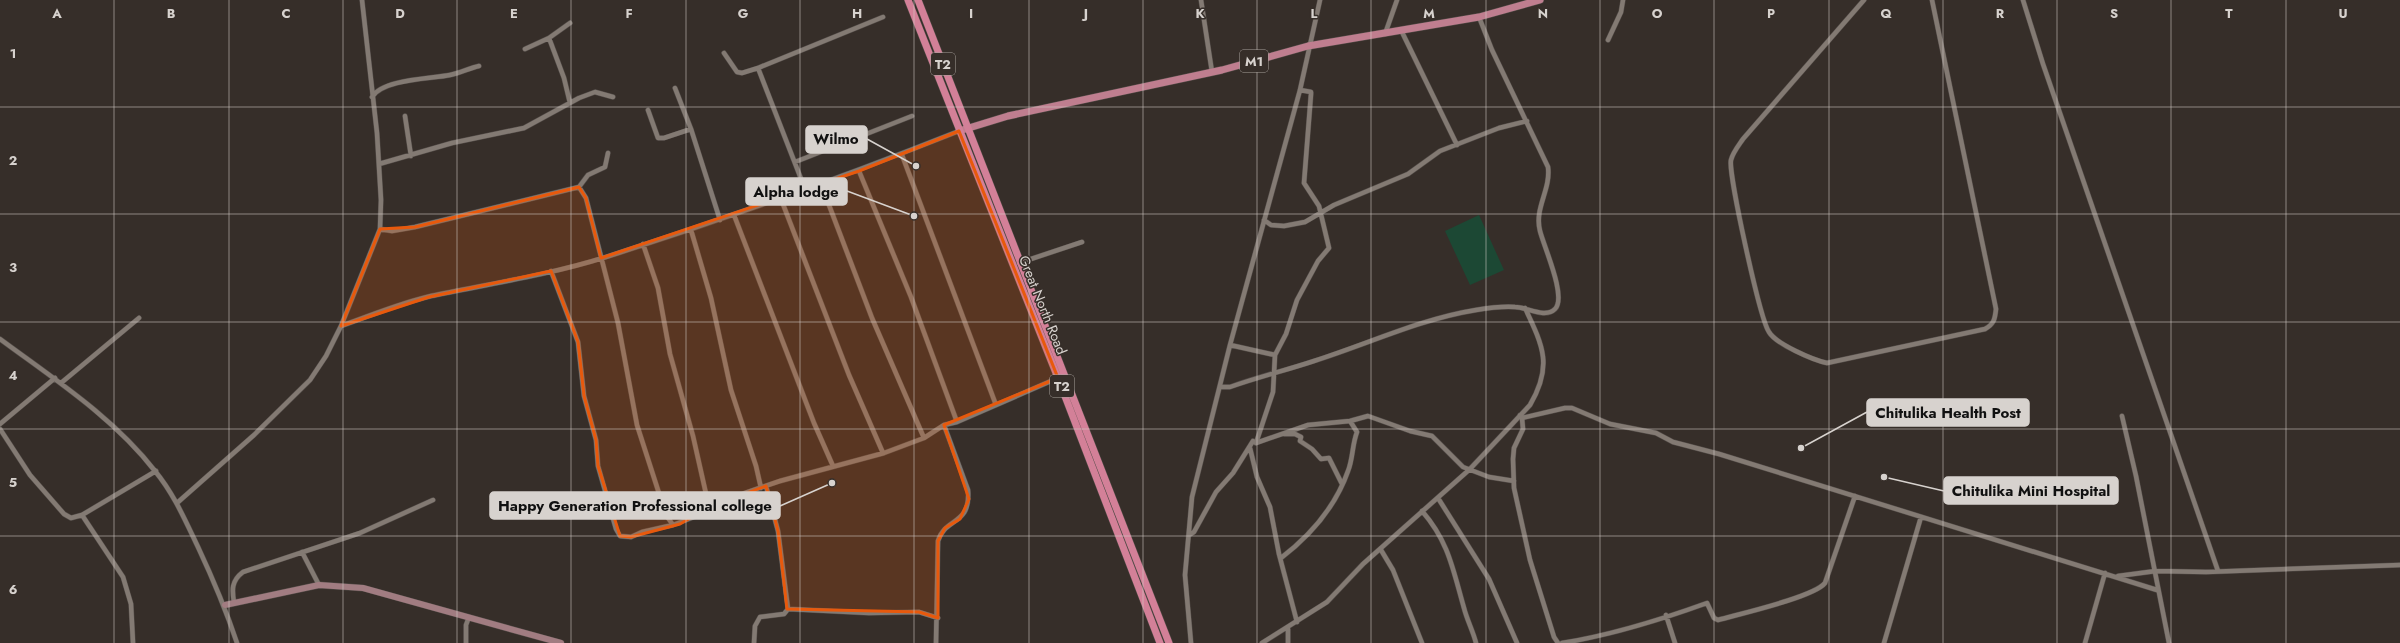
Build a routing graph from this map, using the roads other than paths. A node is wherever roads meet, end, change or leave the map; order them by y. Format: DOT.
graph roads {
  1 [pos="362,0"];
  2 [pos="908,0"];
  3 [pos="918,0"];
  4 [pos="1201,0"];
  5 [pos="1320,0"];
  6 [pos="1397,0"];
  7 [pos="1540,0"];
  8 [pos="1623,0"];
  9 [pos="1864,0"];
  10 [pos="1932,0"];
  11 [pos="2023,0"];
  12 [pos="883,17"];
  13 [pos="1479,17"];
  14 [pos="570,23"];
  15 [pos="1401,30"];
  16 [pos="1385,35"];
  17 [pos="549,38"];
  18 [pos="1608,40"];
  19 [pos="1308,46"];
  20 [pos="525,49"];
  21 [pos="724,54"];
  22 [pos="480,66"];
  23 [pos="758,68"];
  24 [pos="1212,72"];
  25 [pos="676,88"];
  26 [pos="1300,90"];
  27 [pos="372,97"];
  28 [pos="613,97"];
  29 [pos="570,103"];
  30 [pos="648,110"];
  31 [pos="405,116"];
  32 [pos="912,116"];
  33 [pos="1527,121"];
  34 [pos="968,128"];
  35 [pos="691,129"];
  36 [pos="959,131"];
  37 [pos="1457,145"];
  38 [pos="608,153"];
  39 [pos="902,155"];
  40 [pos="411,156"];
  41 [pos="795,162"];
  42 [pos="379,164"];
  43 [pos="859,171"];
  44 [pos="821,184"];
  45 [pos="579,187"];
  46 [pos="805,189"];
  47 [pos="781,198"];
  48 [pos="1320,212"];
  49 [pos="734,215"];
  50 [pos="720,220"];
  51 [pos="1264,220"];
  52 [pos="380,229"];
  53 [pos="691,230"];
  54 [pos="1082,242"];
  55 [pos="644,244"];
  56 [pos="601,258"];
  57 [pos="1019,263"];
  58 [pos="551,271"];
  59 [pos="1525,308"];
  60 [pos="139,318"];
  61 [pos="341,326"];
  62 [pos="0,339"];
  63 [pos="1230,345"];
  64 [pos="1275,354"];
  65 [pos="1274,372"];
  66 [pos="55,378"];
  67 [pos="1058,378"];
  68 [pos="62,384"];
  69 [pos="1220,387"];
  70 [pos="996,405"];
  71 [pos="2122,416"];
  72 [pos="1521,417"];
  73 [pos="1350,421"];
  74 [pos="957,422"];
  75 [pos="0,424"];
  76 [pos="944,426"];
  77 [pos="0,429"];
  78 [pos="1280,434"];
  79 [pos="924,438"];
  80 [pos="1256,443"];
  81 [pos="1250,448"];
  82 [pos="883,453"];
  83 [pos="833,466"];
  84 [pos="1470,469"];
  85 [pos="156,471"];
  86 [pos="1514,481"];
  87 [pos="1342,484"];
  88 [pos="766,486"];
  89 [pos="761,488"];
  90 [pos="1855,496"];
  91 [pos="1438,498"];
  92 [pos="433,500"];
  93 [pos="177,503"];
  94 [pos="709,507"];
  95 [pos="1422,511"];
  96 [pos="82,516"];
  97 [pos="1922,517"];
  98 [pos="673,525"];
  99 [pos="1189,535"];
  100 [pos="1381,550"];
  101 [pos="302,552"];
  102 [pos="1281,558"];
  103 [pos="2400,565"];
  104 [pos="2156,571"];
  105 [pos="2218,571"];
  106 [pos="2105,573"];
  107 [pos="2117,576"];
  108 [pos="319,585"];
  109 [pos="2158,590"];
  110 [pos="234,604"];
  111 [pos="225,606"];
  112 [pos="788,609"];
  113 [pos="1666,615"];
  114 [pos="469,617"];
  115 [pos="938,618"];
  116 [pos="1298,622"];
  117 [pos="1288,627"];
  118 [pos="1559,642"];
  119 [pos="133,643"];
  120 [pos="237,643"];
  121 [pos="466,643"];
  122 [pos="560,643"];
  123 [pos="754,643"];
  124 [pos="936,643"];
  125 [pos="1160,643"];
  126 [pos="1169,643"];
  127 [pos="1191,643"];
  128 [pos="1262,643"];
  129 [pos="1288,643"];
  130 [pos="1422,643"];
  131 [pos="1476,643"];
  132 [pos="1517,643"];
  133 [pos="1675,643"];
  134 [pos="1884,643"];
  135 [pos="2085,643"];
  136 [pos="2169,643"];
  1 -- 27 [label="street"];
  2 -- 36 [label="highway, Great North Road / T2"];
  3 -- 34 [label="highway, Great North Road / T2"];
  4 -- 24 [label="street"];
  5 -- 19 [label="street"];
  6 -- 16 [label="street"];
  7 -- 13 [label="main road, M1"];
  8 -- 18 [label="street"];
  9 -- 10 [label="street"];
  11 -- 105 [label="street"];
  12 -- 23 [label="street"];
  13 -- 15 [label="main road, M1"];
  13 -- 33 [label="street"];
  14 -- 17 [label="street"];
  15 -- 16 [label="main road, M1"];
  15 -- 37 [label="street"];
  16 -- 19 [label="main road, M1"];
  17 -- 20 [label="street"];
  17 -- 29 [label="street"];
  19 -- 24 [label="main road, M1"];
  19 -- 26 [label="street"];
  21 -- 23 [label="street"];
  22 -- 27 [label="street"];
  23 -- 41 [label="street"];
  24 -- 34 [label="main road, M1"];
  25 -- 35 [label="street"];
  26 -- 48 [label="street"];
  26 -- 51 [label="street"];
  27 -- 42 [label="street"];
  28 -- 29 [label="street"];
  29 -- 40 [label="street"];
  30 -- 35 [label="street"];
  31 -- 40 [label="street"];
  32 -- 41 [label="street"];
  33 -- 37 [label="street"];
  33 -- 59 [label="street"];
  34 -- 36 [label="main road, M1"];
  34 -- 57 [label="highway, Great North Road / T2"];
  35 -- 50 [label="street"];
  36 -- 39 [label="street"];
  36 -- 67 [label="highway, Great North Road / T2"];
  37 -- 48 [label="street"];
  38 -- 45 [label="street"];
  39 -- 43 [label="street"];
  39 -- 70 [label="street"];
  40 -- 42 [label="street"];
  41 -- 46 [label="street"];
  42 -- 52 [label="street"];
  43 -- 44 [label="street"];
  43 -- 74 [label="street"];
  44 -- 46 [label="street"];
  44 -- 79 [label="street"];
  45 -- 52 [label="street"];
  45 -- 56 [label="street"];
  46 -- 47 [label="street"];
  47 -- 49 [label="street"];
  47 -- 82 [label="street"];
  48 -- 51 [label="street"];
  48 -- 64 [label="street"];
  49 -- 50 [label="street"];
  49 -- 83 [label="street"];
  50 -- 53 [label="street"];
  51 -- 63 [label="street"];
  52 -- 61 [label="street"];
  53 -- 55 [label="street"];
  53 -- 89 [label="street"];
  54 -- 57 [label="street"];
  55 -- 56 [label="street"];
  55 -- 94 [label="street"];
  56 -- 58 [label="street"];
  56 -- 98 [label="street"];
  57 -- 126 [label="highway, Great North Road / T2"];
  58 -- 61 [label="street"];
  58 -- 98 [label="street"];
  59 -- 65 [label="street"];
  59 -- 72 [label="street"];
  60 -- 68 [label="street"];
  61 -- 93 [label="street"];
  62 -- 66 [label="street"];
  63 -- 64 [label="street"];
  63 -- 69 [label="street"];
  64 -- 65 [label="street"];
  65 -- 69 [label="street"];
  65 -- 80 [label="street"];
  66 -- 68 [label="street"];
  66 -- 75 [label="street"];
  67 -- 70 [label="street"];
  67 -- 125 [label="highway, Great North Road / T2"];
  68 -- 85 [label="street"];
  69 -- 99 [label="street"];
  70 -- 74 [label="street"];
  71 -- 104 [label="street"];
  72 -- 84 [label="street"];
  72 -- 86 [label="street"];
  72 -- 90 [label="street"];
  73 -- 78 [label="street"];
  73 -- 84 [label="street"];
  73 -- 87 [label="street"];
  74 -- 76 [label="street"];
  76 -- 79 [label="street"];
  76 -- 115 [label="street"];
  77 -- 96 [label="street"];
  78 -- 80 [label="street"];
  78 -- 87 [label="street"];
  79 -- 82 [label="street"];
  80 -- 81 [label="street"];
  81 -- 99 [label="street"];
  81 -- 102 [label="street"];
  82 -- 83 [label="street"];
  83 -- 88 [label="street"];
  84 -- 86 [label="street"];
  84 -- 91 [label="street"];
  85 -- 93 [label="street"];
  85 -- 96 [label="street"];
  86 -- 118 [label="street"];
  87 -- 102 [label="street"];
  88 -- 89 [label="street"];
  88 -- 112 [label="street"];
  89 -- 94 [label="street"];
  90 -- 97 [label="street"];
  90 -- 113 [label="street"];
  91 -- 95 [label="street"];
  91 -- 132 [label="street"];
  92 -- 101 [label="street"];
  93 -- 111 [label="street"];
  94 -- 98 [label="street"];
  95 -- 100 [label="street"];
  95 -- 131 [label="street"];
  96 -- 119 [label="street"];
  97 -- 106 [label="street"];
  97 -- 134 [label="street"];
  99 -- 127 [label="street"];
  100 -- 116 [label="street"];
  100 -- 130 [label="street"];
  101 -- 108 [label="street"];
  101 -- 110 [label="street"];
  102 -- 116 [label="street"];
  103 -- 105 [label="street"];
  104 -- 105 [label="street"];
  104 -- 107 [label="street"];
  104 -- 109 [label="street"];
  106 -- 107 [label="street"];
  106 -- 135 [label="street"];
  107 -- 109 [label="street"];
  108 -- 110 [label="main road"];
  108 -- 114 [label="main road"];
  109 -- 136 [label="street"];
  110 -- 111 [label="main road"];
  111 -- 120 [label="street"];
  112 -- 115 [label="street"];
  112 -- 123 [label="street"];
  113 -- 118 [label="street"];
  113 -- 133 [label="street"];
  114 -- 121 [label="street"];
  114 -- 122 [label="main road"];
  115 -- 124 [label="street"];
  116 -- 117 [label="street"];
  117 -- 128 [label="street"];
  117 -- 129 [label="street"];
}
